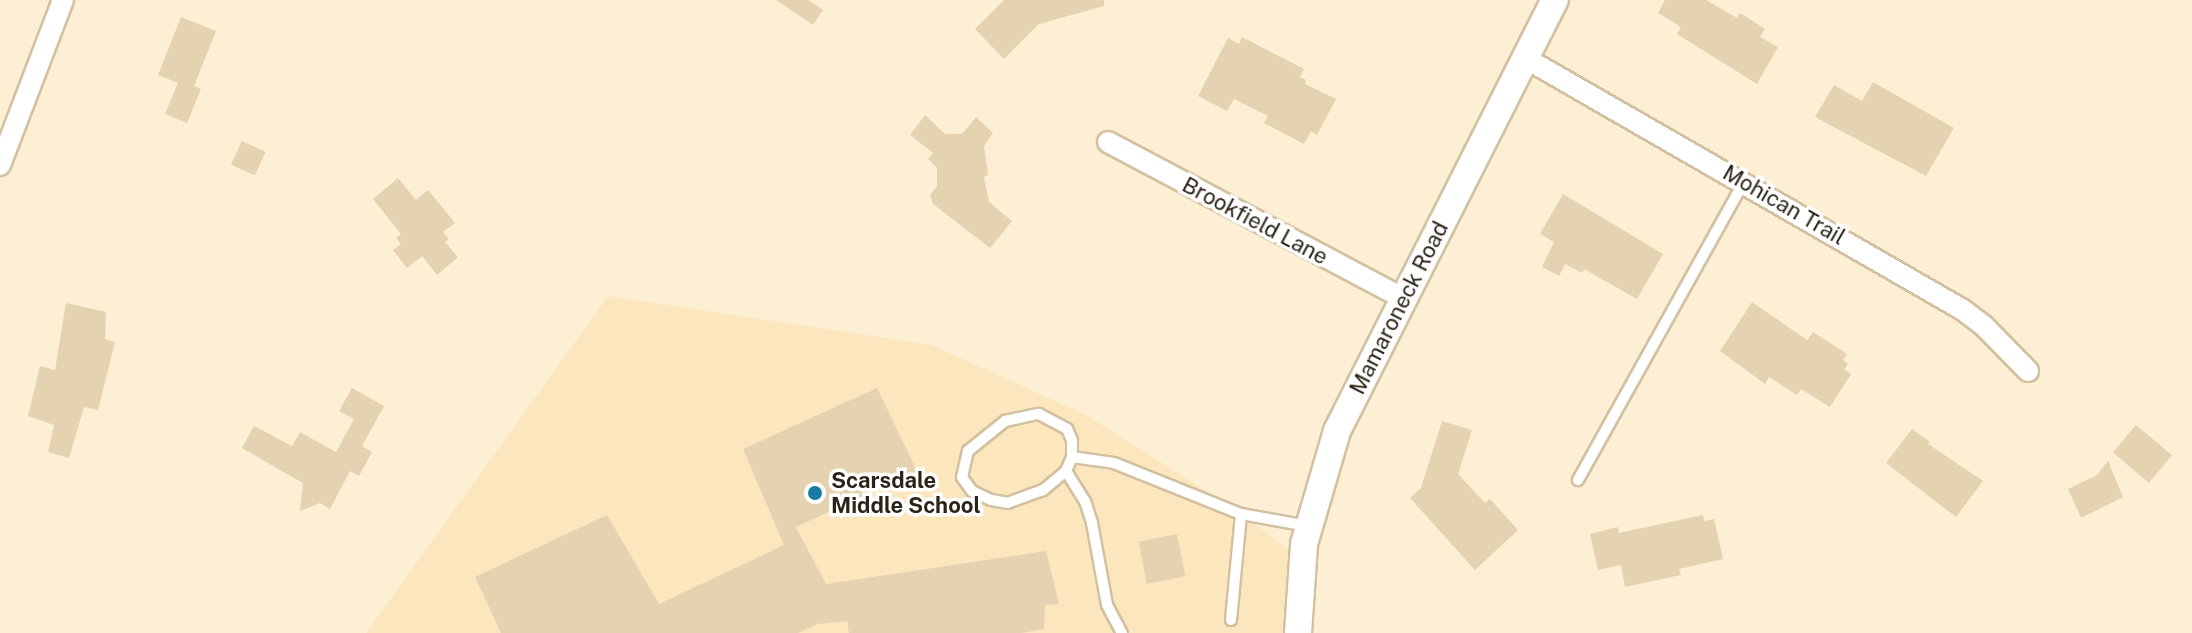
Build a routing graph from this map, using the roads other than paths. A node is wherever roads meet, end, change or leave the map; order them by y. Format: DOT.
graph roads {
  1 [pos="63,0"];
  2 [pos="1555,0"];
  3 [pos="1525,58"];
  4 [pos="1108,142"];
  5 [pos="0,165"];
  6 [pos="1744,181"];
  7 [pos="1403,298"];
  8 [pos="2028,371"];
  9 [pos="1072,457"];
  10 [pos="1066,471"];
  11 [pos="1578,480"];
  12 [pos="1241,514"];
  13 [pos="1308,526"];
  14 [pos="1231,620"];
  15 [pos="1122,633"];
  16 [pos="1298,633"];
  1 -- 5 [label="street"];
  2 -- 3 [label="street, Mamaroneck Road"];
  3 -- 6 [label="street, Mohican Trail"];
  3 -- 7 [label="street, Mamaroneck Road"];
  4 -- 7 [label="street, Brookfield Lane"];
  6 -- 8 [label="street, Mohican Trail"];
  6 -- 11 [label="lane"];
  7 -- 13 [label="street, Mamaroneck Road"];
  9 -- 10 [label="lane"];
  9 -- 10 [label="lane"];
  9 -- 12 [label="lane"];
  10 -- 15 [label="lane"];
  12 -- 13 [label="lane"];
  12 -- 14 [label="lane"];
  13 -- 16 [label="street, Mamaroneck Road"];
}
